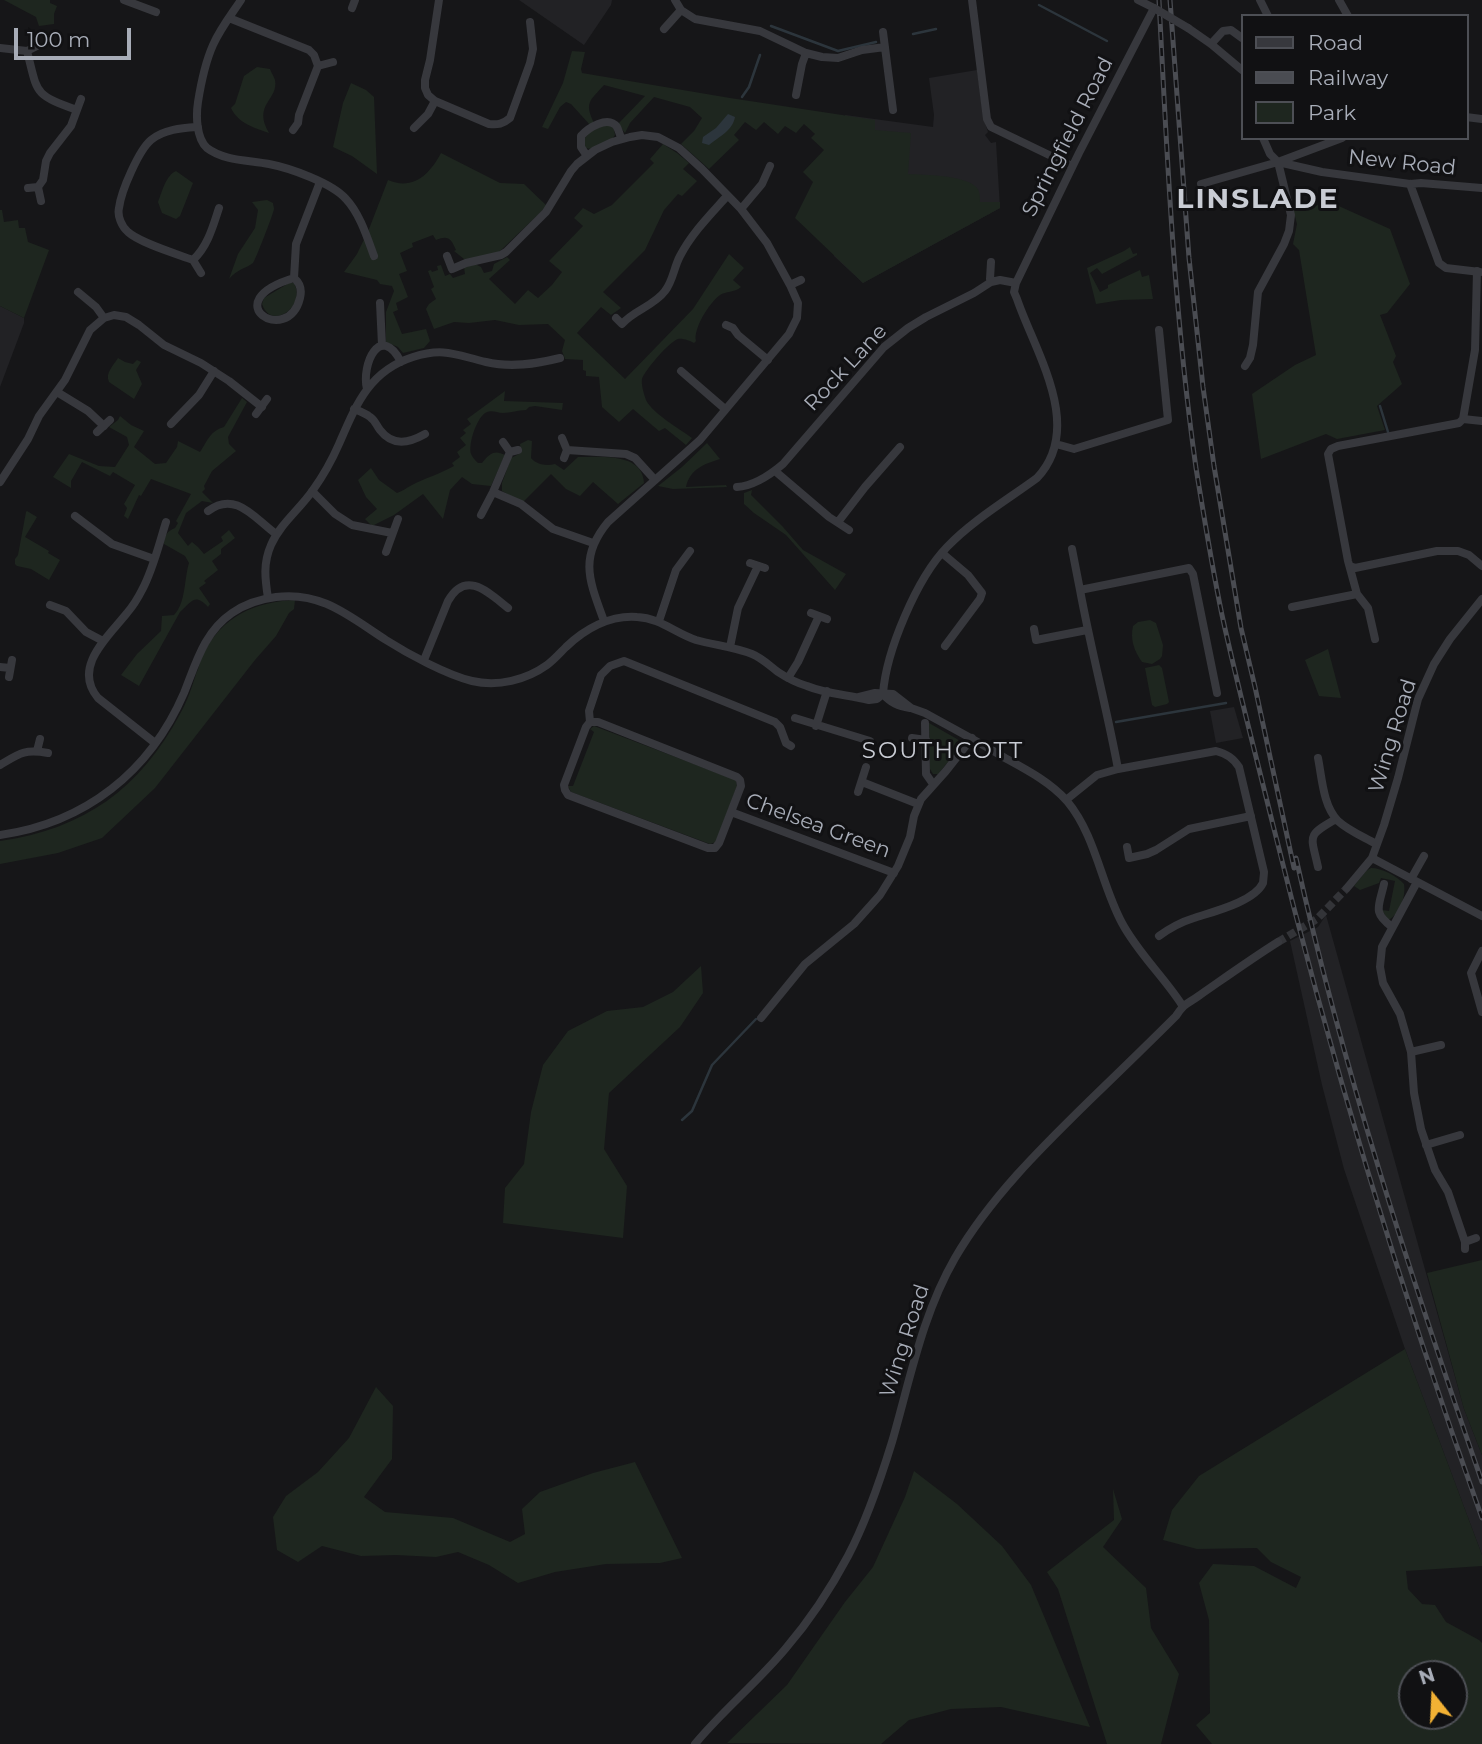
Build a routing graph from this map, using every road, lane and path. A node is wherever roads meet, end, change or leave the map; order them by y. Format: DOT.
graph roads {
  1 [pos="124,0"];
  2 [pos="241,0"];
  3 [pos="439,0"];
  4 [pos="674,0"];
  5 [pos="972,0"];
  6 [pos="1138,0"];
  7 [pos="1152,7"];
  8 [pos="681,10"];
  9 [pos="156,12"];
  10 [pos="229,18"];
  11 [pos="530,22"];
  12 [pos="664,29"];
  13 [pos="883,32"];
  14 [pos="1240,37"];
  15 [pos="1211,44"];
  16 [pos="37,46"];
  17 [pos="885,47"];
  18 [pos="0,48"];
  19 [pos="27,51"];
  20 [pos="806,53"];
  21 [pos="333,62"];
  22 [pos="318,66"];
  23 [pos="1240,68"];
  24 [pos="787,83"];
  25 [pos="797,85"];
  26 [pos="891,92"];
  27 [pos="881,94"];
  28 [pos="796,95"];
  29 [pos="80,99"];
  30 [pos="435,101"];
  31 [pos="77,110"];
  32 [pos="893,110"];
  33 [pos="198,127"];
  34 [pos="414,128"];
  35 [pos="293,130"];
  36 [pos="621,139"];
  37 [pos="1264,140"];
  38 [pos="1337,140"];
  39 [pos="587,156"];
  40 [pos="1278,162"];
  41 [pos="770,166"];
  42 [pos="1072,166"];
  43 [pos="320,182"];
  44 [pos="1201,184"];
  45 [pos="1410,184"];
  46 [pos="38,187"];
  47 [pos="28,188"];
  48 [pos="1482,188"];
  49 [pos="727,196"];
  50 [pos="41,201"];
  51 [pos="219,208"];
  52 [pos="741,209"];
  53 [pos="374,256"];
  54 [pos="447,256"];
  55 [pos="194,260"];
  56 [pos="991,262"];
  57 [pos="1480,272"];
  58 [pos="201,273"];
  59 [pos="295,278"];
  60 [pos="801,280"];
  61 [pos="991,282"];
  62 [pos="1016,283"];
  63 [pos="790,285"];
  64 [pos="78,292"];
  65 [pos="380,303"];
  66 [pos="104,318"];
  67 [pos="623,324"];
  68 [pos="726,325"];
  69 [pos="1159,330"];
  70 [pos="383,345"];
  71 [pos="560,358"];
  72 [pos="768,360"];
  73 [pos="401,362"];
  74 [pos="1245,366"];
  75 [pos="1472,369"];
  76 [pos="214,372"];
  77 [pos="1482,372"];
  78 [pos="683,377"];
  79 [pos="367,389"];
  80 [pos="57,392"];
  81 [pos="262,407"];
  82 [pos="725,409"];
  83 [pos="354,410"];
  84 [pos="1463,419"];
  85 [pos="1482,421"];
  86 [pos="171,424"];
  87 [pos="104,426"];
  88 [pos="425,434"];
  89 [pos="562,438"];
  90 [pos="503,442"];
  91 [pos="1056,444"];
  92 [pos="900,447"];
  93 [pos="775,471"];
  94 [pos="1,478"];
  95 [pos="655,480"];
  96 [pos="737,487"];
  97 [pos="312,491"];
  98 [pos="493,492"];
  99 [pos="208,510"];
  100 [pos="481,515"];
  101 [pos="75,516"];
  102 [pos="398,519"];
  103 [pos="166,522"];
  104 [pos="838,522"];
  105 [pos="849,530"];
  106 [pos="392,533"];
  107 [pos="276,534"];
  108 [pos="593,543"];
  109 [pos="1072,549"];
  110 [pos="386,552"];
  111 [pos="686,553"];
  112 [pos="942,553"];
  113 [pos="154,559"];
  114 [pos="757,566"];
  115 [pos="1350,566"];
  116 [pos="1482,566"];
  117 [pos="1080,590"];
  118 [pos="1357,594"];
  119 [pos="268,598"];
  120 [pos="1482,600"];
  121 [pos="50,606"];
  122 [pos="1292,607"];
  123 [pos="508,608"];
  124 [pos="819,616"];
  125 [pos="604,621"];
  126 [pos="659,621"];
  127 [pos="1034,629"];
  128 [pos="1087,630"];
  129 [pos="943,633"];
  130 [pos="1375,639"];
  131 [pos="103,641"];
  132 [pos="730,647"];
  133 [pos="424,660"];
  134 [pos="0,667"];
  135 [pos="10,668"];
  136 [pos="788,678"];
  137 [pos="827,691"];
  138 [pos="1217,693"];
  139 [pos="883,694"];
  140 [pos="795,718"];
  141 [pos="590,722"];
  142 [pos="925,723"];
  143 [pos="816,726"];
  144 [pos="912,738"];
  145 [pos="972,738"];
  146 [pos="40,739"];
  147 [pos="870,740"];
  148 [pos="926,740"];
  149 [pos="155,743"];
  150 [pos="791,746"];
  151 [pos="37,751"];
  152 [pos="48,753"];
  153 [pos="1318,758"];
  154 [pos="0,765"];
  155 [pos="866,767"];
  156 [pos="1118,769"];
  157 [pos="862,782"];
  158 [pos="933,784"];
  159 [pos="858,792"];
  160 [pos="1066,800"];
  161 [pos="918,804"];
  162 [pos="731,813"];
  163 [pos="1251,816"];
  164 [pos="1336,819"];
  165 [pos="0,825"];
  166 [pos="1,835"];
  167 [pos="1376,844"];
  168 [pos="1127,847"];
  169 [pos="1424,856"];
  170 [pos="1372,858"];
  171 [pos="1318,867"];
  172 [pos="894,873"];
  173 [pos="1414,880"];
  174 [pos="1384,884"];
  175 [pos="1347,888"];
  176 [pos="1482,916"];
  177 [pos="1392,927"];
  178 [pos="1159,936"];
  179 [pos="1278,942"];
  180 [pos="1482,951"];
  181 [pos="1182,1005"];
  182 [pos="1482,1012"];
  183 [pos="761,1018"];
  184 [pos="1441,1045"];
  185 [pos="1411,1052"];
  186 [pos="1460,1135"];
  187 [pos="1426,1145"];
  188 [pos="1476,1238"];
  189 [pos="695,1744"];
  1 -- 9 [label="street"];
  2 -- 10 [label="street"];
  3 -- 30 [label="street"];
  4 -- 8 [label="street"];
  5 -- 42 [label="street"];
  6 -- 7 [label="street"];
  7 -- 15 [label="street, bridge"];
  7 -- 42 [label="street, Springfield Road"];
  8 -- 12 [label="street"];
  8 -- 20 [label="street"];
  10 -- 22 [label="street"];
  10 -- 33 [label="street"];
  11 -- 30 [label="street"];
  13 -- 17 [label="street"];
  14 -- 15 [label="street"];
  15 -- 23 [label="street"];
  16 -- 19 [label="street"];
  17 -- 20 [label="street"];
  17 -- 26 [label="street"];
  18 -- 19 [label="street"];
  19 -- 31 [label="street"];
  20 -- 25 [label="street"];
  21 -- 22 [label="street"];
  22 -- 35 [label="street"];
  24 -- 25 [label="street"];
  25 -- 28 [label="street"];
  26 -- 27 [label="street"];
  26 -- 32 [label="street"];
  29 -- 31 [label="street"];
  30 -- 34 [label="street"];
  31 -- 46 [label="street"];
  33 -- 43 [label="street"];
  33 -- 55 [label="street"];
  36 -- 39 [label="street"];
  36 -- 39 [label="street"];
  36 -- 49 [label="street"];
  37 -- 40 [label="street"];
  38 -- 40 [label="street"];
  39 -- 54 [label="street"];
  40 -- 44 [label="street"];
  40 -- 45 [label="street, New Road"];
  40 -- 74 [label="street"];
  41 -- 52 [label="street"];
  42 -- 62 [label="street, Springfield Road"];
  43 -- 53 [label="street"];
  43 -- 59 [label="street"];
  45 -- 48 [label="street, New Road"];
  45 -- 57 [label="street"];
  46 -- 47 [label="street"];
  46 -- 50 [label="street"];
  49 -- 52 [label="street"];
  49 -- 67 [label="street"];
  51 -- 55 [label="street"];
  52 -- 63 [label="street"];
  55 -- 58 [label="street"];
  56 -- 61 [label="street"];
  57 -- 75 [label="street"];
  59 -- 59 [label="street"];
  60 -- 63 [label="street"];
  61 -- 62 [label="street"];
  61 -- 93 [label="street, Rock Lane"];
  62 -- 91 [label="street"];
  63 -- 72 [label="street"];
  64 -- 66 [label="street"];
  65 -- 70 [label="street"];
  66 -- 76 [label="street"];
  66 -- 80 [label="street"];
  68 -- 72 [label="street"];
  69 -- 91 [label="street"];
  70 -- 73 [label="street"];
  70 -- 79 [label="street"];
  71 -- 73 [label="street"];
  72 -- 82 [label="street"];
  73 -- 79 [label="street"];
  75 -- 77 [label="street"];
  75 -- 84 [label="street"];
  76 -- 81 [label="street"];
  76 -- 86 [label="street"];
  78 -- 82 [label="street"];
  79 -- 83 [label="street"];
  80 -- 87 [label="street"];
  80 -- 94 [label="street"];
  82 -- 95 [label="street"];
  83 -- 88 [label="street"];
  83 -- 97 [label="street"];
  84 -- 85 [label="street"];
  84 -- 115 [label="street"];
  89 -- 95 [label="street"];
  90 -- 98 [label="street"];
  91 -- 112 [label="street"];
  92 -- 104 [label="street"];
  93 -- 96 [label="street, Rock Lane"];
  93 -- 104 [label="street"];
  95 -- 108 [label="street"];
  97 -- 106 [label="street"];
  97 -- 107 [label="street"];
  98 -- 100 [label="street"];
  98 -- 108 [label="street"];
  99 -- 107 [label="street"];
  101 -- 113 [label="street"];
  102 -- 106 [label="street"];
  103 -- 113 [label="street"];
  104 -- 105 [label="street"];
  106 -- 110 [label="street"];
  107 -- 119 [label="street"];
  108 -- 125 [label="street"];
  109 -- 117 [label="street"];
  111 -- 126 [label="street"];
  112 -- 129 [label="street"];
  112 -- 139 [label="street"];
  113 -- 131 [label="street"];
  114 -- 132 [label="street"];
  115 -- 116 [label="street"];
  115 -- 118 [label="street"];
  117 -- 128 [label="street"];
  117 -- 138 [label="street"];
  118 -- 122 [label="street"];
  118 -- 130 [label="street"];
  119 -- 133 [label="street"];
  119 -- 149 [label="street"];
  120 -- 167 [label="street, Wing Road"];
  121 -- 131 [label="street"];
  123 -- 133 [label="street"];
  124 -- 136 [label="street"];
  125 -- 126 [label="street"];
  125 -- 133 [label="street"];
  126 -- 132 [label="street"];
  127 -- 128 [label="street"];
  128 -- 156 [label="street"];
  131 -- 149 [label="street"];
  132 -- 136 [label="street"];
  134 -- 135 [label="street"];
  136 -- 137 [label="street"];
  137 -- 139 [label="street"];
  137 -- 143 [label="street"];
  139 -- 145 [label="street"];
  140 -- 143 [label="street"];
  141 -- 150 [label="street"];
  141 -- 162 [label="street, Chelsea Green"];
  141 -- 162 [label="street, Chelsea Green"];
  142 -- 148 [label="street"];
  143 -- 147 [label="street"];
  144 -- 148 [label="street"];
  145 -- 158 [label="street"];
  145 -- 160 [label="street"];
  146 -- 151 [label="street"];
  148 -- 158 [label="street"];
  149 -- 166 [label="street"];
  151 -- 152 [label="street"];
  151 -- 154 [label="street"];
  153 -- 164 [label="street"];
  155 -- 157 [label="street"];
  156 -- 160 [label="street"];
  156 -- 163 [label="street"];
  157 -- 159 [label="street"];
  157 -- 161 [label="street"];
  158 -- 161 [label="street"];
  160 -- 181 [label="street"];
  161 -- 172 [label="street"];
  162 -- 172 [label="street, Chelsea Green"];
  163 -- 168 [label="street"];
  163 -- 178 [label="street"];
  164 -- 167 [label="street"];
  164 -- 171 [label="street"];
  165 -- 166 [label="street"];
  167 -- 170 [label="street, Wing Road"];
  169 -- 173 [label="street"];
  170 -- 173 [label="street"];
  170 -- 175 [label="street, Wing Road"];
  172 -- 183 [label="street"];
  173 -- 176 [label="street"];
  173 -- 177 [label="street"];
  174 -- 177 [label="street"];
  177 -- 185 [label="street"];
  179 -- 181 [label="street, Wing Road"];
  180 -- 182 [label="street"];
  181 -- 189 [label="street, Wing Road"];
  184 -- 185 [label="street"];
  185 -- 187 [label="street"];
  186 -- 187 [label="street"];
  187 -- 188 [label="street"];
}
